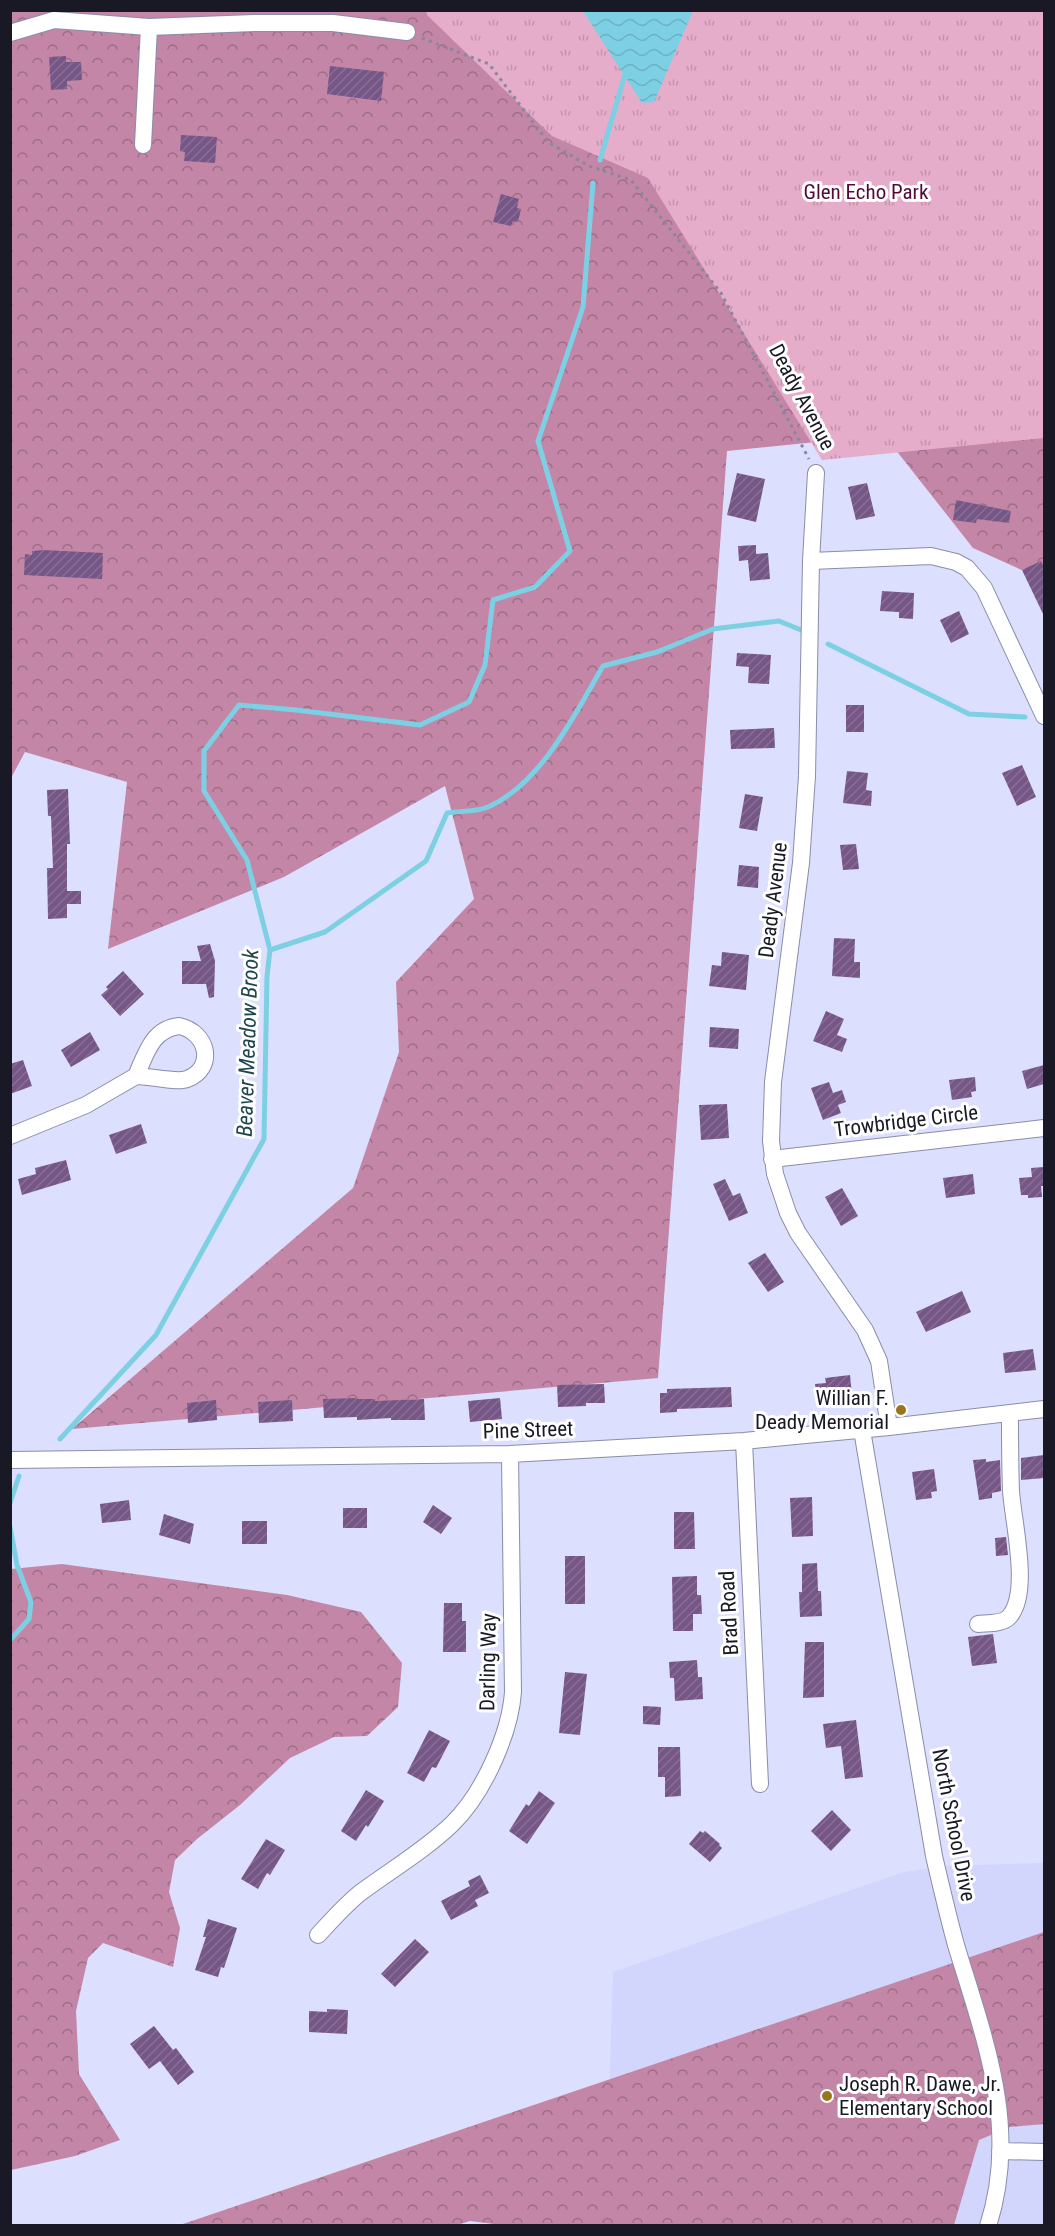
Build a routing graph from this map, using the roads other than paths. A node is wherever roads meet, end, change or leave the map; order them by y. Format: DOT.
graph roads {
  1 [pos="53,15"];
  2 [pos="236,17"];
  3 [pos="149,27"];
  4 [pos="407,32"];
  5 [pos="10,33"];
  6 [pos="143,145"];
  7 [pos="816,473"];
  8 [pos="811,561"];
  9 [pos="1044,716"];
  10 [pos="136,1076"];
  11 [pos="1044,1128"];
  12 [pos="10,1136"];
  13 [pos="772,1159"];
  14 [pos="1044,1409"];
  15 [pos="1010,1413"];
  16 [pos="889,1427"];
  17 [pos="862,1430"];
  18 [pos="744,1441"];
  19 [pos="510,1454"];
  20 [pos="10,1460"];
  21 [pos="978,1624"];
  22 [pos="760,1784"];
  23 [pos="318,1935"];
  24 [pos="1000,2151"];
  25 [pos="1044,2152"];
  26 [pos="988,2226"];
  1 -- 3 [label="street"];
  1 -- 5 [label="street"];
  2 -- 3 [label="street"];
  2 -- 4 [label="street"];
  3 -- 6 [label="street"];
  7 -- 8 [label="street, Deady Avenue"];
  8 -- 9 [label="street"];
  8 -- 13 [label="street, Deady Avenue"];
  10 -- 12 [label="street"];
  11 -- 13 [label="street, Trowbridge Circle"];
  13 -- 16 [label="street, Deady Avenue"];
  14 -- 15 [label="street, Pine Street"];
  15 -- 16 [label="street, Pine Street"];
  15 -- 21 [label="street"];
  16 -- 17 [label="street, Pine Street"];
  17 -- 18 [label="street, Pine Street"];
  17 -- 24 [label="street, North School Drive"];
  18 -- 19 [label="street, Pine Street"];
  18 -- 22 [label="street, Brad Road"];
  19 -- 20 [label="street, Pine Street"];
  19 -- 23 [label="street, Darling Way"];
  24 -- 25 [label="street"];
  24 -- 26 [label="street, North School Drive"];
}
